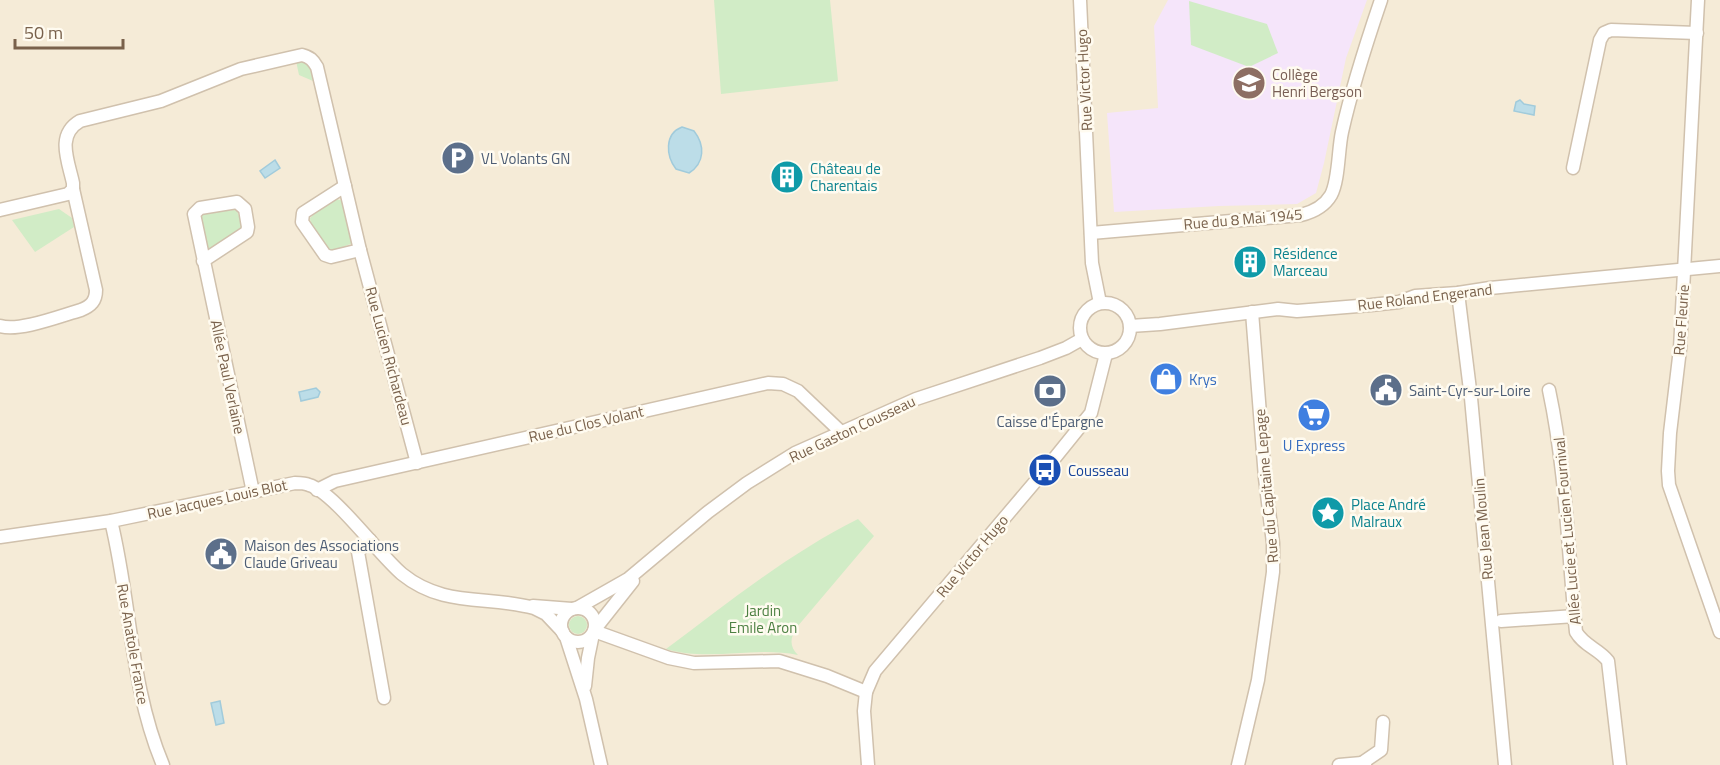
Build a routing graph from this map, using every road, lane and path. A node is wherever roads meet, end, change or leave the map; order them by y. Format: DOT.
graph roads {
  1 [pos="1080,0"];
  2 [pos="1381,0"];
  3 [pos="1698,0"];
  4 [pos="1697,33"];
  5 [pos="1573,168"];
  6 [pos="345,186"];
  7 [pos="73,189"];
  8 [pos="0,210"];
  9 [pos="1091,233"];
  10 [pos="360,250"];
  11 [pos="203,261"];
  12 [pos="1720,266"];
  13 [pos="1685,270"];
  14 [pos="1458,293"];
  15 [pos="1100,303"];
  16 [pos="1252,312"];
  17 [pos="0,326"];
  18 [pos="1130,326"];
  19 [pos="1082,339"];
  20 [pos="1106,354"];
  21 [pos="1549,390"];
  22 [pos="840,431"];
  23 [pos="417,463"];
  24 [pos="317,490"];
  25 [pos="253,492"];
  26 [pos="111,521"];
  27 [pos="0,537"];
  28 [pos="370,540"];
  29 [pos="647,564"];
  30 [pos="526,606"];
  31 [pos="575,609"];
  32 [pos="1575,616"];
  33 [pos="1501,621"];
  34 [pos="594,631"];
  35 [pos="1720,632"];
  36 [pos="564,635"];
  37 [pos="866,692"];
  38 [pos="384,698"];
  39 [pos="586,699"];
  40 [pos="1383,722"];
  41 [pos="1364,764"];
  42 [pos="163,765"];
  43 [pos="602,765"];
  44 [pos="868,765"];
  45 [pos="1238,765"];
  46 [pos="1339,765"];
  47 [pos="1505,765"];
  48 [pos="1620,765"];
  1 -- 9 [label="street, Rue Victor Hugo"];
  2 -- 9 [label="street, Rue du 8 Mai 1945"];
  3 -- 4 [label="street, Rue Fleurie"];
  4 -- 5 [label="street"];
  4 -- 13 [label="street, Rue Fleurie"];
  6 -- 7 [label="street, Rue Lucien Richardeau"];
  6 -- 10 [label="street, Rue Lucien Richardeau"];
  6 -- 10 [label="street"];
  7 -- 8 [label="street"];
  7 -- 17 [label="street"];
  9 -- 15 [label="street, Rue Victor Hugo"];
  10 -- 23 [label="street, Rue Lucien Richardeau"];
  11 -- 11 [label="street, Allée Paul Verlaine"];
  11 -- 25 [label="street, Allée Paul Verlaine"];
  12 -- 13 [label="street, Rue Roland Engerand"];
  13 -- 14 [label="street, Rue Roland Engerand"];
  13 -- 35 [label="street, Rue Fleurie"];
  14 -- 16 [label="street, Rue Roland Engerand"];
  14 -- 47 [label="street, Rue Jean Moulin"];
  15 -- 18 [label="street"];
  15 -- 19 [label="street"];
  16 -- 18 [label="street, Rue Roland Engerand"];
  16 -- 45 [label="street, Rue du Capitaine Lepage"];
  18 -- 20 [label="street"];
  19 -- 20 [label="street"];
  19 -- 22 [label="street, Rue Gaston Cousseau"];
  20 -- 37 [label="street, Rue Victor Hugo"];
  21 -- 32 [label="street, Allée Lucie et Lucien Fournival"];
  22 -- 23 [label="street, Rue du Clos Volant"];
  22 -- 29 [label="street, Rue Gaston Cousseau"];
  23 -- 24 [label="street, Rue du Clos Volant"];
  24 -- 25 [label="street, Rue Jacques Louis Blot"];
  24 -- 28 [label="street, Rue Jacques Louis Blot"];
  25 -- 26 [label="street, Rue Jacques Louis Blot"];
  26 -- 27 [label="street, Rue Jacques Louis Blot"];
  26 -- 42 [label="street, Rue Anatole France"];
  28 -- 30 [label="street, Rue Jacques Louis Blot"];
  28 -- 38 [label="street"];
  29 -- 31 [label="street, Rue Gaston Cousseau"];
  29 -- 34 [label="street, Rue Gaston Cousseau"];
  30 -- 31 [label="street"];
  30 -- 36 [label="street, Rue Jacques Louis Blot"];
  31 -- 34 [label="street"];
  31 -- 36 [label="street"];
  32 -- 33 [label="street"];
  32 -- 48 [label="street, Allée Lucie et Lucien Fournival"];
  34 -- 36 [label="street"];
  34 -- 37 [label="street"];
  34 -- 39 [label="street"];
  36 -- 39 [label="street, Rue Jacques Louis Blot"];
  37 -- 44 [label="street, Rue Victor Hugo"];
  39 -- 43 [label="street, Rue Jacques Louis Blot"];
  40 -- 41 [label="street"];
  41 -- 46 [label="street"];
}
